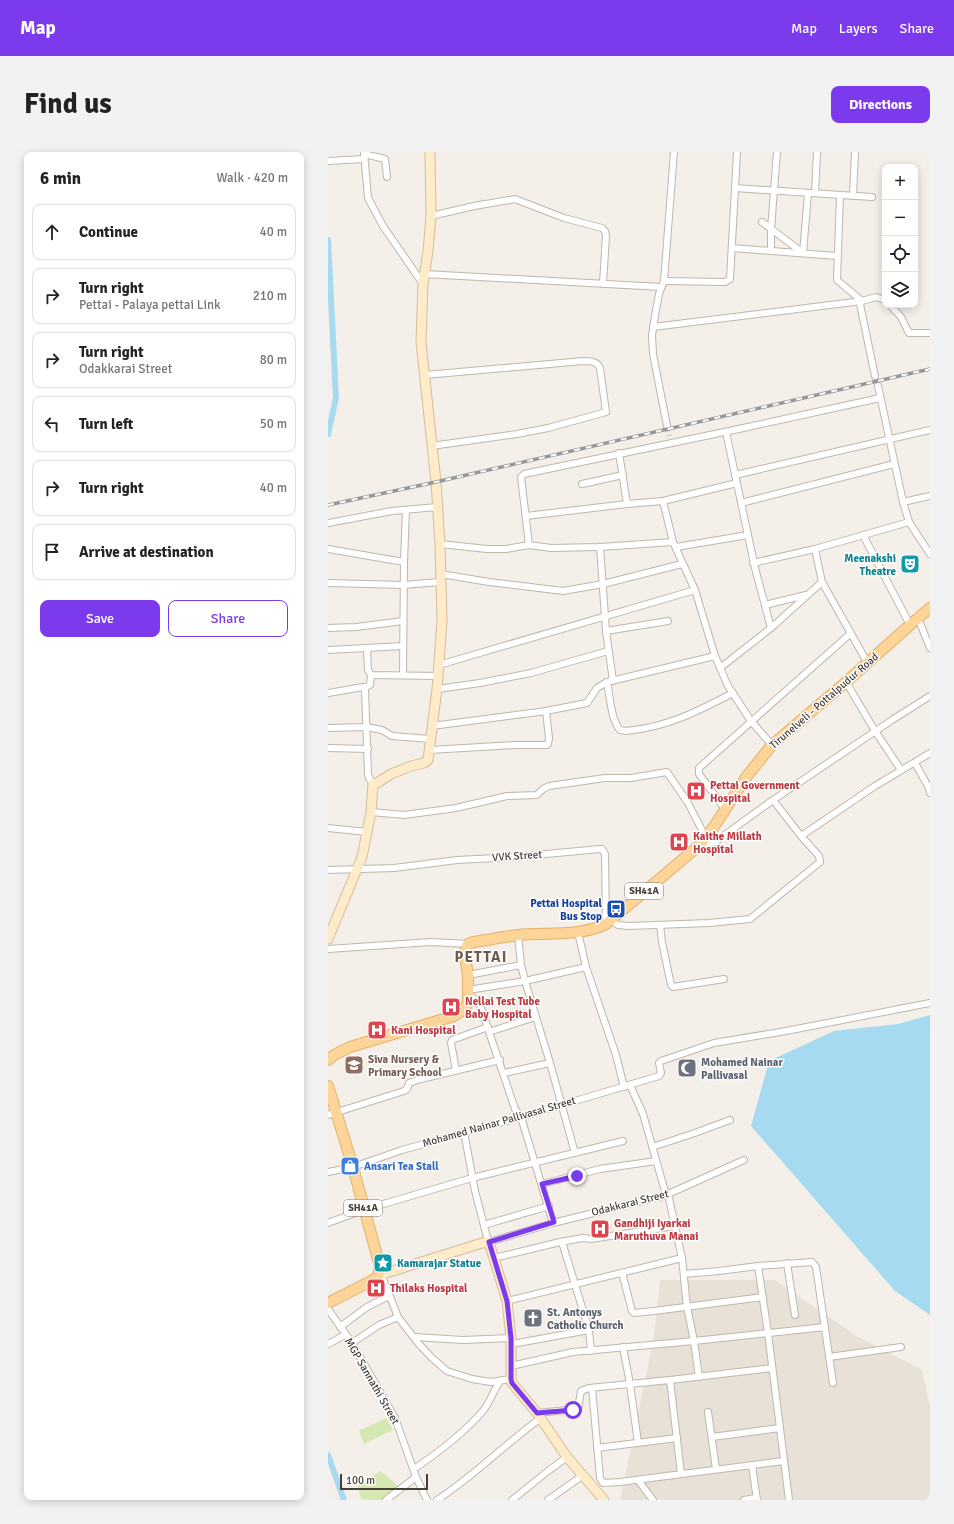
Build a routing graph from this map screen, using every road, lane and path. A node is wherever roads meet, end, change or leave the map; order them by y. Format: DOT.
graph roads {
  1 [pos="430,152"];
  2 [pos="674,152"];
  3 [pos="737,152"];
  4 [pos="777,152"];
  5 [pos="817,152"];
  6 [pos="855,152"];
  7 [pos="364,155"];
  8 [pos="328,161"];
  9 [pos="387,178"];
  10 [pos="735,188"];
  11 [pos="774,190"];
  12 [pos="808,193"];
  13 [pos="815,193"];
  14 [pos="840,195"];
  15 [pos="853,196"];
  16 [pos="872,197"];
  17 [pos="431,216"];
  18 [pos="762,222"];
  19 [pos="771,229"];
  20 [pos="732,248"];
  21 [pos="771,251"];
  22 [pos="803,253"];
  23 [pos="837,256"];
  24 [pos="425,274"];
  25 [pos="423,284"];
  26 [pos="603,284"];
  27 [pos="662,284"];
  28 [pos="882,299"];
  29 [pos="862,301"];
  30 [pos="893,308"];
  31 [pos="653,327"];
  32 [pos="930,333"];
  33 [pos="425,375"];
  34 [pos="876,376"];
  35 [pos="878,386"];
  36 [pos="880,398"];
  37 [pos="667,426"];
  38 [pos="930,430"];
  39 [pos="726,432"];
  40 [pos="890,438"];
  41 [pos="431,446"];
  42 [pos="619,453"];
  43 [pos="894,464"];
  44 [pos="622,475"];
  45 [pos="735,475"];
  46 [pos="737,483"];
  47 [pos="582,484"];
  48 [pos="930,496"];
  49 [pos="664,501"];
  50 [pos="903,502"];
  51 [pos="741,503"];
  52 [pos="627,504"];
  53 [pos="437,506"];
  54 [pos="406,510"];
  55 [pos="526,516"];
  56 [pos="909,522"];
  57 [pos="328,523"];
  58 [pos="748,535"];
  59 [pos="863,535"];
  60 [pos="440,544"];
  61 [pos="529,545"];
  62 [pos="675,545"];
  63 [pos="600,547"];
  64 [pos="328,549"];
  65 [pos="815,549"];
  66 [pos="930,554"];
  67 [pos="404,562"];
  68 [pos="753,563"];
  69 [pos="682,564"];
  70 [pos="441,578"];
  71 [pos="822,582"];
  72 [pos="328,583"];
  73 [pos="603,584"];
  74 [pos="403,585"];
  75 [pos="695,590"];
  76 [pos="806,595"];
  77 [pos="765,605"];
  78 [pos="930,608"];
  79 [pos="605,617"];
  80 [pos="403,621"];
  81 [pos="668,621"];
  82 [pos="914,622"];
  83 [pos="328,628"];
  84 [pos="771,628"];
  85 [pos="606,631"];
  86 [pos="850,634"];
  87 [pos="403,646"];
  88 [pos="367,648"];
  89 [pos="930,648"];
  90 [pos="328,650"];
  91 [pos="608,651"];
  92 [pos="715,656"];
  93 [pos="867,662"];
  94 [pos="439,665"];
  95 [pos="720,668"];
  96 [pos="371,675"];
  97 [pos="403,675"];
  98 [pos="438,676"];
  99 [pos="610,682"];
  100 [pos="846,682"];
  101 [pos="364,688"];
  102 [pos="437,689"];
  103 [pos="328,693"];
  104 [pos="733,693"];
  105 [pos="930,696"];
  106 [pos="546,711"];
  107 [pos="752,721"];
  108 [pos="432,726"];
  109 [pos="367,727"];
  110 [pos="328,728"];
  111 [pos="875,731"];
  112 [pos="430,739"];
  113 [pos="772,745"];
  114 [pos="328,748"];
  115 [pos="368,749"];
  116 [pos="430,750"];
  117 [pos="930,753"];
  118 [pos="915,763"];
  119 [pos="901,770"];
  120 [pos="373,784"];
  121 [pos="930,789"];
  122 [pos="773,800"];
  123 [pos="725,809"];
  124 [pos="370,812"];
  125 [pos="328,828"];
  126 [pos="367,832"];
  127 [pos="801,836"];
  128 [pos="703,841"];
  129 [pos="328,870"];
  130 [pos="357,870"];
  131 [pos="609,922"];
  132 [pos="660,925"];
  133 [pos="578,932"];
  134 [pos="329,934"];
  135 [pos="518,935"];
  136 [pos="468,944"];
  137 [pos="328,949"];
  138 [pos="521,965"];
  139 [pos="586,967"];
  140 [pos="468,975"];
  141 [pos="724,979"];
  142 [pos="525,981"];
  143 [pos="468,992"];
  144 [pos="930,1003"];
  145 [pos="535,1017"];
  146 [pos="489,1030"];
  147 [pos="328,1060"];
  148 [pos="500,1060"];
  149 [pos="550,1063"];
  150 [pos="456,1070"];
  151 [pos="504,1073"];
  152 [pos="328,1086"];
  153 [pos="627,1086"];
  154 [pos="561,1104"];
  155 [pos="332,1114"];
  156 [pos="521,1117"];
  157 [pos="730,1120"];
  158 [pos="464,1132"];
  159 [pos="623,1141"];
  160 [pos="652,1148"];
  161 [pos="575,1153"];
  162 [pos="744,1160"];
  163 [pos="656,1161"];
  164 [pos="535,1163"];
  165 [pos="353,1167"];
  166 [pos="328,1172"];
  167 [pos="472,1178"];
  168 [pos="542,1184"];
  169 [pos="667,1195"];
  170 [pos="549,1206"];
  171 [pos="363,1210"];
  172 [pos="554,1222"];
  173 [pos="328,1223"];
  174 [pos="484,1225"];
  175 [pos="676,1226"];
  176 [pos="489,1242"];
  177 [pos="562,1242"];
  178 [pos="494,1258"];
  179 [pos="682,1258"];
  180 [pos="787,1263"];
  181 [pos="758,1266"];
  182 [pos="622,1273"];
  183 [pos="684,1274"];
  184 [pos="378,1275"];
  185 [pos="575,1284"];
  186 [pos="389,1296"];
  187 [pos="764,1297"];
  188 [pos="507,1301"];
  189 [pos="328,1302"];
  190 [pos="686,1307"];
  191 [pos="328,1310"];
  192 [pos="795,1315"];
  193 [pos="398,1317"];
  194 [pos="340,1327"];
  195 [pos="825,1327"];
  196 [pos="589,1330"];
  197 [pos="768,1333"];
  198 [pos="345,1335"];
  199 [pos="415,1337"];
  200 [pos="511,1341"];
  201 [pos="694,1341"];
  202 [pos="352,1343"];
  203 [pos="328,1344"];
  204 [pos="623,1347"];
  205 [pos="901,1348"];
  206 [pos="591,1351"];
  207 [pos="829,1357"];
  208 [pos="511,1366"];
  209 [pos="772,1368"];
  210 [pos="699,1377"];
  211 [pos="511,1379"];
  212 [pos="670,1380"];
  213 [pos="500,1381"];
  214 [pos="833,1383"];
  215 [pos="630,1384"];
  216 [pos="592,1388"];
  217 [pos="708,1412"];
  218 [pos="539,1416"];
  219 [pos="780,1428"];
  220 [pos="712,1436"];
  221 [pos="677,1438"];
  222 [pos="638,1443"];
  223 [pos="598,1448"];
  224 [pos="567,1457"];
  225 [pos="784,1461"];
  226 [pos="752,1465"];
  227 [pos="716,1469"];
  228 [pos="414,1470"];
  229 [pos="681,1474"];
  230 [pos="416,1476"];
  231 [pos="582,1476"];
  232 [pos="638,1480"];
  233 [pos="757,1499"];
  234 [pos="386,1500"];
  235 [pos="427,1500"];
  236 [pos="437,1500"];
  237 [pos="512,1500"];
  238 [pos="548,1500"];
  239 [pos="604,1500"];
  240 [pos="653,1500"];
  241 [pos="744,1500"];
  242 [pos="789,1500"];
  1 -- 17 [label="street"];
  2 -- 27 [label="street"];
  3 -- 10 [label="street"];
  4 -- 11 [label="street"];
  5 -- 13 [label="street"];
  6 -- 15 [label="street"];
  7 -- 8 [label="street"];
  7 -- 9 [label="street"];
  7 -- 25 [label="street"];
  10 -- 11 [label="street"];
  10 -- 20 [label="street"];
  11 -- 12 [label="street"];
  11 -- 19 [label="street"];
  12 -- 13 [label="street"];
  12 -- 22 [label="street"];
  13 -- 14 [label="street"];
  14 -- 15 [label="street"];
  14 -- 23 [label="street"];
  15 -- 16 [label="street"];
  17 -- 24 [label="street"];
  17 -- 26 [label="street"];
  18 -- 19 [label="street"];
  19 -- 21 [label="street"];
  19 -- 22 [label="street"];
  20 -- 21 [label="street"];
  20 -- 27 [label="street"];
  21 -- 22 [label="street"];
  22 -- 23 [label="street"];
  23 -- 29 [label="street"];
  24 -- 25 [label="street"];
  24 -- 26 [label="street"];
  25 -- 33 [label="street"];
  26 -- 27 [label="street"];
  27 -- 31 [label="street"];
  28 -- 29 [label="street"];
  29 -- 31 [label="street"];
  29 -- 34 [label="street"];
  30 -- 32 [label="street"];
  31 -- 37 [label="street"];
  33 -- 41 [label="street"];
  33 -- 41 [label="street"];
  35 -- 36 [label="street"];
  36 -- 39 [label="street"];
  36 -- 40 [label="street"];
  38 -- 40 [label="street"];
  39 -- 42 [label="street"];
  39 -- 45 [label="street"];
  40 -- 43 [label="street"];
  40 -- 45 [label="street"];
  41 -- 53 [label="street"];
  42 -- 44 [label="street"];
  42 -- 55 [label="street"];
  43 -- 50 [label="street"];
  43 -- 51 [label="street"];
  44 -- 47 [label="street"];
  44 -- 52 [label="street"];
  45 -- 46 [label="street"];
  46 -- 49 [label="street"];
  46 -- 51 [label="street"];
  48 -- 50 [label="street"];
  49 -- 52 [label="street"];
  49 -- 62 [label="street"];
  50 -- 56 [label="street"];
  51 -- 58 [label="street"];
  52 -- 55 [label="street"];
  53 -- 54 [label="street"];
  53 -- 60 [label="street"];
  54 -- 57 [label="street"];
  54 -- 67 [label="street"];
  55 -- 61 [label="street"];
  56 -- 59 [label="street"];
  56 -- 66 [label="street"];
  58 -- 62 [label="street"];
  58 -- 68 [label="street"];
  59 -- 65 [label="street"];
  59 -- 82 [label="street"];
  60 -- 61 [label="street"];
  60 -- 70 [label="street"];
  61 -- 63 [label="street"];
  62 -- 63 [label="street"];
  62 -- 69 [label="street"];
  63 -- 73 [label="street"];
  64 -- 67 [label="street"];
  65 -- 68 [label="street"];
  65 -- 71 [label="street"];
  67 -- 74 [label="street"];
  68 -- 77 [label="street"];
  69 -- 73 [label="street"];
  69 -- 75 [label="street"];
  70 -- 73 [label="street"];
  70 -- 74 [label="street"];
  70 -- 94 [label="street"];
  71 -- 76 [label="street"];
  71 -- 86 [label="street"];
  72 -- 74 [label="street"];
  73 -- 79 [label="street"];
  74 -- 80 [label="street"];
  75 -- 79 [label="street"];
  75 -- 92 [label="street"];
  76 -- 77 [label="street"];
  76 -- 84 [label="street"];
  77 -- 84 [label="street"];
  78 -- 82 [label="main road, Tirunelveli - Pottalpudur Road / SH41A"];
  79 -- 85 [label="street"];
  79 -- 94 [label="street"];
  80 -- 83 [label="street"];
  80 -- 87 [label="street"];
  81 -- 85 [label="street"];
  82 -- 89 [label="street"];
  82 -- 93 [label="main road, Tirunelveli - Pottalpudur Road / SH41A"];
  84 -- 95 [label="street"];
  85 -- 91 [label="street"];
  86 -- 93 [label="street"];
  86 -- 107 [label="street"];
  87 -- 88 [label="street"];
  87 -- 97 [label="street"];
  88 -- 90 [label="street"];
  88 -- 96 [label="street"];
  91 -- 99 [label="street"];
  91 -- 102 [label="street"];
  92 -- 95 [label="street"];
  92 -- 99 [label="street"];
  93 -- 100 [label="main road, Tirunelveli - Pottalpudur Road / SH41A"];
  94 -- 98 [label="street"];
  95 -- 104 [label="street"];
  96 -- 97 [label="street"];
  96 -- 101 [label="street"];
  97 -- 98 [label="street"];
  98 -- 102 [label="street"];
  99 -- 104 [label="street"];
  99 -- 106 [label="street"];
  100 -- 111 [label="street"];
  100 -- 113 [label="main road, Tirunelveli - Pottalpudur Road / SH41A"];
  101 -- 103 [label="street"];
  101 -- 109 [label="street"];
  102 -- 108 [label="street"];
  104 -- 107 [label="street"];
  105 -- 111 [label="street"];
  106 -- 108 [label="street"];
  106 -- 116 [label="street"];
  107 -- 113 [label="street"];
  107 -- 123 [label="street"];
  108 -- 112 [label="street"];
  109 -- 110 [label="street"];
  109 -- 112 [label="street"];
  109 -- 115 [label="street"];
  111 -- 119 [label="street"];
  111 -- 122 [label="street"];
  112 -- 116 [label="street"];
  113 -- 123 [label="main road, Tirunelveli - Pottalpudur Road / SH41A"];
  114 -- 115 [label="street"];
  115 -- 120 [label="street"];
  116 -- 120 [label="street"];
  117 -- 118 [label="street"];
  118 -- 119 [label="street"];
  118 -- 121 [label="street"];
  119 -- 127 [label="street"];
  120 -- 124 [label="street"];
  122 -- 127 [label="street"];
  122 -- 128 [label="street"];
  123 -- 128 [label="main road, Tirunelveli - Pottalpudur Road / SH41A"];
  124 -- 126 [label="street"];
  124 -- 128 [label="street"];
  125 -- 126 [label="street"];
  126 -- 130 [label="street"];
  127 -- 132 [label="street"];
  128 -- 131 [label="main road, Tirunelveli - Pottalpudur Road / SH41A"];
  129 -- 130 [label="street"];
  130 -- 131 [label="street, VVK Street"];
  130 -- 134 [label="street"];
  131 -- 132 [label="street"];
  131 -- 133 [label="main road, Tirunelveli - Pottalpudur Road / SH41A"];
  132 -- 141 [label="street"];
  133 -- 135 [label="main road, Tirunelveli - Pottalpudur Road / SH41A"];
  133 -- 139 [label="street"];
  135 -- 136 [label="main road, Tirunelveli - Pottalpudur Road / SH41A"];
  135 -- 138 [label="street"];
  136 -- 137 [label="street"];
  136 -- 140 [label="main road"];
  138 -- 140 [label="street"];
  138 -- 142 [label="street"];
  139 -- 142 [label="street"];
  139 -- 153 [label="street"];
  140 -- 143 [label="main road"];
  142 -- 143 [label="street"];
  142 -- 145 [label="street"];
  143 -- 146 [label="street"];
  143 -- 147 [label="main road"];
  144 -- 153 [label="street, Mohamed Nainar Pallivasal Street"];
  145 -- 146 [label="street"];
  145 -- 149 [label="street"];
  146 -- 148 [label="street"];
  146 -- 150 [label="street"];
  148 -- 150 [label="street"];
  148 -- 151 [label="street"];
  149 -- 151 [label="street"];
  149 -- 154 [label="street"];
  150 -- 155 [label="street"];
  151 -- 156 [label="street"];
  152 -- 155 [label="main road, SH41A"];
  153 -- 154 [label="street, Mohamed Nainar Pallivasal Street"];
  153 -- 160 [label="street"];
  154 -- 156 [label="street, Mohamed Nainar Pallivasal Street"];
  154 -- 161 [label="street"];
  155 -- 165 [label="main road, SH41A"];
  156 -- 158 [label="street, Mohamed Nainar Pallivasal Street"];
  156 -- 164 [label="street"];
  157 -- 160 [label="street"];
  158 -- 165 [label="street, Mohamed Nainar Pallivasal Street"];
  158 -- 167 [label="street"];
  159 -- 161 [label="street"];
  160 -- 163 [label="street"];
  161 -- 164 [label="street"];
  162 -- 169 [label="street, Odakkarai Street"];
  163 -- 168 [label="street"];
  163 -- 169 [label="street"];
  164 -- 167 [label="street"];
  164 -- 168 [label="street"];
  165 -- 166 [label="street, Mohamed Nainar Pallivasal Street"];
  165 -- 171 [label="main road, SH41A"];
  167 -- 171 [label="street"];
  167 -- 174 [label="street"];
  168 -- 170 [label="street"];
  169 -- 172 [label="street, Odakkarai Street"];
  169 -- 175 [label="street"];
  170 -- 172 [label="street"];
  170 -- 174 [label="street"];
  171 -- 173 [label="street"];
  171 -- 184 [label="main road, SH41A"];
  172 -- 176 [label="street, Odakkarai Street"];
  174 -- 176 [label="street"];
  175 -- 177 [label="street"];
  175 -- 179 [label="street"];
  176 -- 178 [label="street"];
  176 -- 184 [label="street"];
  177 -- 178 [label="street"];
  177 -- 185 [label="street"];
  178 -- 188 [label="street"];
  179 -- 182 [label="street"];
  179 -- 183 [label="street"];
  180 -- 181 [label="street"];
  180 -- 192 [label="street"];
  180 -- 195 [label="street"];
  181 -- 183 [label="street"];
  181 -- 187 [label="street"];
  182 -- 185 [label="street"];
  182 -- 190 [label="street"];
  183 -- 190 [label="street"];
  184 -- 186 [label="street"];
  184 -- 189 [label="main road"];
  185 -- 188 [label="street"];
  185 -- 196 [label="street"];
  186 -- 193 [label="street"];
  186 -- 194 [label="street"];
  187 -- 190 [label="street"];
  187 -- 197 [label="street"];
  188 -- 200 [label="street"];
  190 -- 201 [label="street"];
  191 -- 194 [label="street, MGP Sannathi Street"];
  193 -- 199 [label="street"];
  193 -- 202 [label="street"];
  194 -- 198 [label="street, MGP Sannathi Street"];
  195 -- 197 [label="street"];
  195 -- 207 [label="street"];
  196 -- 200 [label="street"];
  196 -- 206 [label="street"];
  197 -- 201 [label="street"];
  197 -- 209 [label="street"];
  198 -- 202 [label="street, MGP Sannathi Street"];
  198 -- 203 [label="street"];
  199 -- 200 [label="street"];
  199 -- 213 [label="street"];
  200 -- 208 [label="street"];
  201 -- 204 [label="street"];
  201 -- 210 [label="street"];
  202 -- 228 [label="street, MGP Sannathi Street"];
  204 -- 206 [label="street"];
  204 -- 215 [label="street"];
  205 -- 207 [label="street"];
  206 -- 208 [label="street"];
  207 -- 214 [label="street"];
  208 -- 211 [label="street"];
  209 -- 210 [label="street"];
  209 -- 219 [label="street"];
  210 -- 212 [label="street"];
  211 -- 213 [label="street"];
  211 -- 218 [label="street"];
  212 -- 215 [label="street"];
  212 -- 221 [label="street"];
  213 -- 228 [label="street"];
  215 -- 216 [label="street"];
  215 -- 222 [label="street"];
  216 -- 218 [label="street"];
  216 -- 223 [label="street"];
  217 -- 220 [label="street"];
  218 -- 224 [label="street"];
  218 -- 236 [label="street"];
  219 -- 220 [label="street"];
  219 -- 225 [label="street"];
  220 -- 227 [label="street"];
  221 -- 222 [label="street"];
  221 -- 229 [label="street"];
  222 -- 223 [label="street"];
  223 -- 232 [label="street"];
  224 -- 231 [label="street"];
  224 -- 237 [label="street"];
  225 -- 226 [label="street"];
  225 -- 242 [label="street"];
  226 -- 227 [label="street"];
  226 -- 233 [label="street"];
  227 -- 229 [label="street"];
  228 -- 230 [label="street, MGP Sannathi Street"];
  229 -- 232 [label="street"];
  230 -- 234 [label="street"];
  230 -- 235 [label="street, MGP Sannathi Street"];
  231 -- 238 [label="street"];
  231 -- 239 [label="street"];
  232 -- 240 [label="street"];
  233 -- 241 [label="street"];
}
